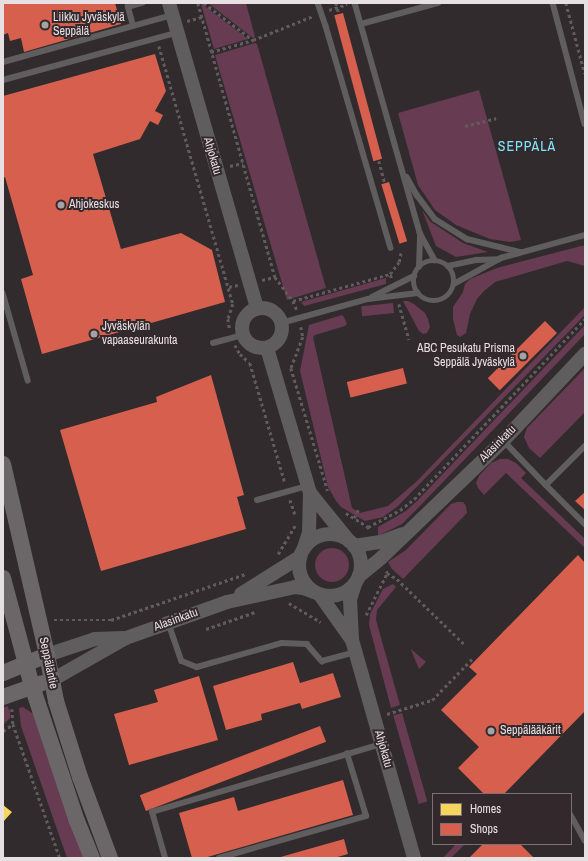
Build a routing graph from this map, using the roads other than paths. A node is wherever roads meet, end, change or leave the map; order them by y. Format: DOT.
graph roads {
  1 [pos="142,3"];
  2 [pos="318,3"];
  3 [pos="356,3"];
  4 [pos="438,3"];
  5 [pos="553,3"];
  6 [pos="171,9"];
  7 [pos="361,24"];
  8 [pos="133,26"];
  9 [pos="177,32"];
  10 [pos="3,62"];
  11 [pos="3,80"];
  12 [pos="585,124"];
  13 [pos="402,168"];
  14 [pos="420,233"];
  15 [pos="585,235"];
  16 [pos="391,248"];
  17 [pos="520,252"];
  18 [pos="501,258"];
  19 [pos="435,260"];
  20 [pos="448,266"];
  21 [pos="419,267"];
  22 [pos="414,276"];
  23 [pos="454,284"];
  24 [pos="3,293"];
  25 [pos="418,293"];
  26 [pos="368,299"];
  27 [pos="257,308"];
  28 [pos="281,323"];
  29 [pos="242,335"];
  30 [pos="213,343"];
  31 [pos="267,348"];
  32 [pos="585,354"];
  33 [pos="28,380"];
  34 [pos="503,441"];
  35 [pos="585,446"];
  36 [pos="3,464"];
  37 [pos="546,485"];
  38 [pos="309,489"];
  39 [pos="257,500"];
  40 [pos="585,524"];
  41 [pos="408,532"];
  42 [pos="352,544"];
  43 [pos="302,553"];
  44 [pos="3,578"];
  45 [pos="357,580"];
  46 [pos="317,593"];
  47 [pos="227,602"];
  48 [pos="169,623"];
  49 [pos="126,638"];
  50 [pos="354,646"];
  51 [pos="47,655"];
  52 [pos="25,664"];
  53 [pos="3,673"];
  54 [pos="52,680"];
  55 [pos="32,686"];
  56 [pos="6,695"];
  57 [pos="381,744"];
  58 [pos="347,754"];
  59 [pos="572,818"];
  60 [pos="585,840"];
  61 [pos="92,858"];
  62 [pos="110,858"];
  63 [pos="165,858"];
  64 [pos="219,858"];
  65 [pos="414,858"];
  1 -- 8 [label="lane"];
  2 -- 16 [label="lane"];
  3 -- 7 [label="lane"];
  4 -- 7 [label="lane"];
  5 -- 12 [label="lane"];
  6 -- 8 [label="lane"];
  6 -- 9 [label="street, Ahjokatu"];
  7 -- 13 [label="lane"];
  8 -- 10 [label="lane"];
  9 -- 11 [label="lane"];
  9 -- 27 [label="street, Ahjokatu"];
  13 -- 14 [label="lane"];
  13 -- 17 [label="lane"];
  14 -- 19 [label="lane"];
  14 -- 21 [label="lane"];
  15 -- 17 [label="lane"];
  17 -- 18 [label="lane"];
  18 -- 20 [label="lane"];
  18 -- 23 [label="lane"];
  19 -- 20 [label="lane"];
  19 -- 21 [label="lane"];
  20 -- 23 [label="lane"];
  21 -- 22 [label="lane"];
  22 -- 25 [label="lane"];
  22 -- 26 [label="lane"];
  23 -- 25 [label="lane"];
  24 -- 33 [label="lane"];
  25 -- 26 [label="lane"];
  26 -- 28 [label="lane"];
  27 -- 28 [label="street"];
  27 -- 29 [label="street"];
  28 -- 31 [label="street"];
  29 -- 30 [label="lane"];
  29 -- 31 [label="street"];
  31 -- 38 [label="street"];
  32 -- 34 [label="street, Alasinkatu"];
  34 -- 37 [label="lane"];
  34 -- 41 [label="street, Alasinkatu"];
  35 -- 37 [label="lane"];
  36 -- 51 [label="main road, Seppäläntie"];
  37 -- 40 [label="lane"];
  38 -- 39 [label="lane"];
  38 -- 42 [label="street"];
  38 -- 43 [label="street"];
  41 -- 42 [label="street, Alasinkatu"];
  41 -- 45 [label="street, Alasinkatu"];
  42 -- 43 [label="street"];
  42 -- 45 [label="street"];
  43 -- 46 [label="street"];
  43 -- 47 [label="street, Alasinkatu"];
  44 -- 52 [label="main road, Seppäläntie"];
  45 -- 46 [label="street"];
  45 -- 50 [label="street, Ahjokatu"];
  46 -- 47 [label="street, Alasinkatu"];
  46 -- 50 [label="street, Ahjokatu"];
  47 -- 48 [label="street, Alasinkatu"];
  48 -- 49 [label="street, Alasinkatu"];
  48 -- 50 [label="lane"];
  49 -- 51 [label="street, Alasinkatu"];
  49 -- 54 [label="street, Alasinkatu"];
  50 -- 57 [label="street, Ahjokatu"];
  51 -- 52 [label="main road"];
  51 -- 54 [label="main road, Seppäläntie"];
  52 -- 53 [label="main road"];
  52 -- 55 [label="main road, Seppäläntie"];
  54 -- 55 [label="main road"];
  54 -- 62 [label="main road, Seppäläntie"];
  55 -- 56 [label="main road"];
  55 -- 61 [label="main road, Seppäläntie"];
  57 -- 58 [label="lane"];
  57 -- 65 [label="street, Ahjokatu"];
  58 -- 63 [label="lane"];
  58 -- 64 [label="lane"];
  59 -- 60 [label="lane"];
}
